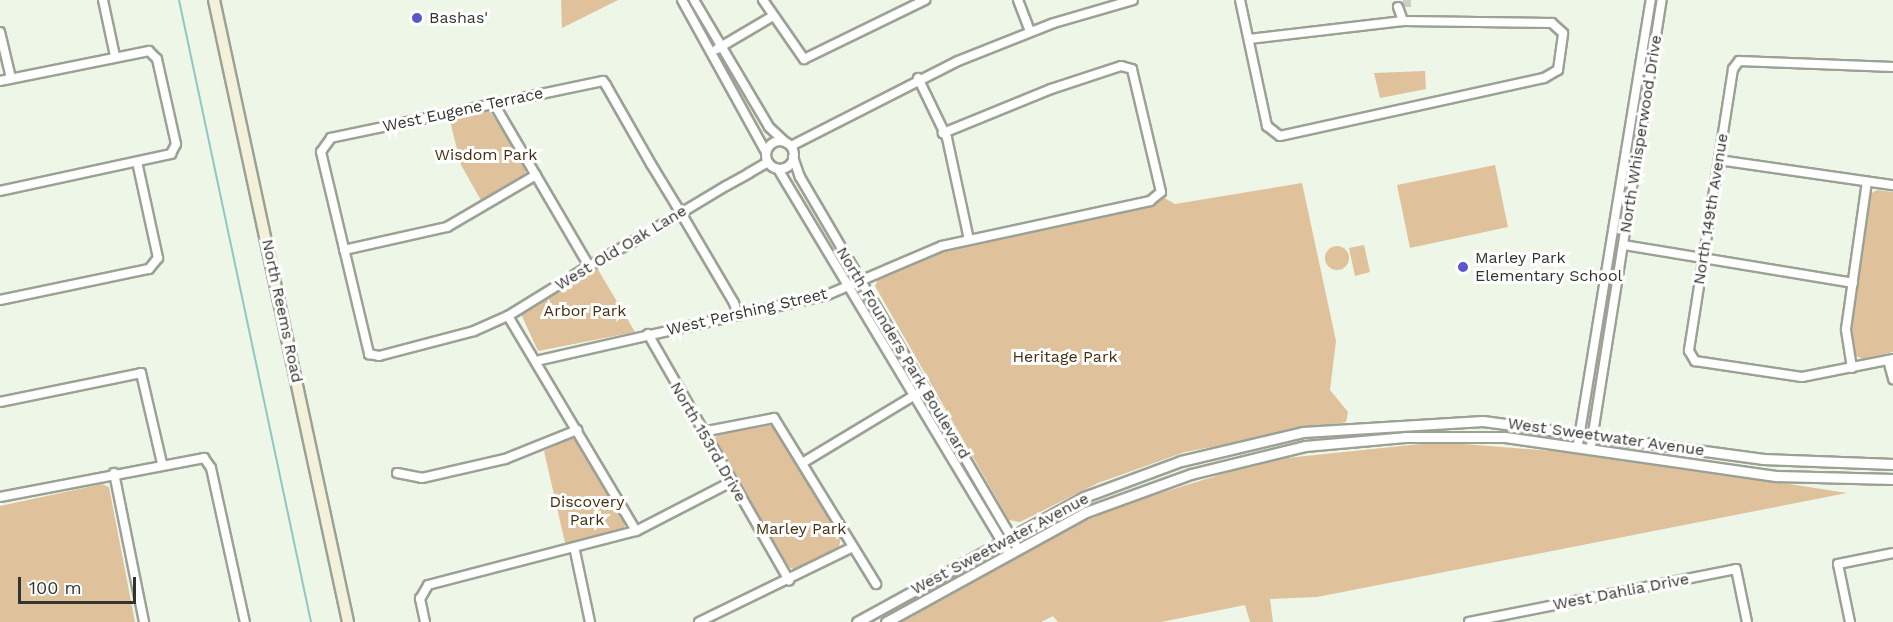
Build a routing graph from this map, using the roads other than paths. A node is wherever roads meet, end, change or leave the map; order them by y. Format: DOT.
graph roads {
  1 [pos="103,0"];
  2 [pos="214,0"];
  3 [pos="682,0"];
  4 [pos="694,0"];
  5 [pos="764,0"];
  6 [pos="1018,0"];
  7 [pos="1133,0"];
  8 [pos="1240,0"];
  9 [pos="1651,0"];
  10 [pos="1662,0"];
  11 [pos="921,1"];
  12 [pos="773,16"];
  13 [pos="0,32"];
  14 [pos="1030,32"];
  15 [pos="1250,39"];
  16 [pos="721,46"];
  17 [pos="712,52"];
  18 [pos="115,56"];
  19 [pos="1893,68"];
  20 [pos="11,78"];
  21 [pos="918,78"];
  22 [pos="0,81"];
  23 [pos="494,104"];
  24 [pos="943,133"];
  25 [pos="788,145"];
  26 [pos="766,153"];
  27 [pos="793,157"];
  28 [pos="1719,160"];
  29 [pos="137,162"];
  30 [pos="768,162"];
  31 [pos="778,169"];
  32 [pos="536,176"];
  33 [pos="1867,182"];
  34 [pos="1893,185"];
  35 [pos="0,191"];
  36 [pos="681,213"];
  37 [pos="969,240"];
  38 [pos="1624,245"];
  39 [pos="344,250"];
  40 [pos="1703,259"];
  41 [pos="589,266"];
  42 [pos="859,280"];
  43 [pos="1853,283"];
  44 [pos="849,285"];
  45 [pos="0,300"];
  46 [pos="508,315"];
  47 [pos="738,316"];
  48 [pos="648,334"];
  49 [pos="1891,359"];
  50 [pos="536,361"];
  51 [pos="1852,368"];
  52 [pos="1893,379"];
  53 [pos="925,389"];
  54 [pos="914,395"];
  55 [pos="0,402"];
  56 [pos="577,430"];
  57 [pos="1581,431"];
  58 [pos="702,432"];
  59 [pos="1593,433"];
  60 [pos="1578,444"];
  61 [pos="1591,446"];
  62 [pos="804,462"];
  63 [pos="162,463"];
  64 [pos="1893,464"];
  65 [pos="398,472"];
  66 [pos="114,473"];
  67 [pos="1893,479"];
  68 [pos="731,482"];
  69 [pos="0,497"];
  70 [pos="636,531"];
  71 [pos="1006,537"];
  72 [pos="853,547"];
  73 [pos="1013,549"];
  74 [pos="574,551"];
  75 [pos="1893,554"];
  76 [pos="789,580"];
  77 [pos="876,584"];
  78 [pos="144,622"];
  79 [pos="245,622"];
  80 [pos="348,622"];
  81 [pos="425,622"];
  82 [pos="590,622"];
  83 [pos="699,622"];
  84 [pos="857,622"];
  85 [pos="886,622"];
  86 [pos="1469,622"];
  87 [pos="1747,622"];
  88 [pos="1850,622"];
  1 -- 18 [label="street"];
  2 -- 80 [label="main road, North Reems Road"];
  3 -- 17 [label="street"];
  4 -- 16 [label="street"];
  5 -- 12 [label="street"];
  6 -- 14 [label="street"];
  7 -- 14 [label="street"];
  8 -- 15 [label="street"];
  9 -- 57 [label="street, North Whisperwood Drive"];
  10 -- 38 [label="street, North Whisperwood Drive"];
  11 -- 12 [label="street"];
  12 -- 16 [label="street"];
  13 -- 20 [label="street"];
  14 -- 21 [label="street"];
  15 -- 15 [label="street"];
  16 -- 17 [label="street"];
  16 -- 25 [label="street"];
  17 -- 26 [label="street"];
  18 -- 20 [label="street"];
  18 -- 29 [label="street"];
  19 -- 28 [label="street, North 149th Avenue"];
  20 -- 22 [label="street"];
  21 -- 24 [label="street"];
  21 -- 25 [label="street"];
  23 -- 32 [label="street"];
  23 -- 36 [label="street, West Eugene Terrace"];
  23 -- 39 [label="street, West Eugene Terrace"];
  24 -- 37 [label="street"];
  24 -- 37 [label="street, West Pershing Street"];
  25 -- 26 [label="street"];
  25 -- 27 [label="street"];
  26 -- 30 [label="street"];
  27 -- 31 [label="street"];
  27 -- 42 [label="street, North Founders Park Boulevard"];
  28 -- 33 [label="street"];
  28 -- 40 [label="street, North 149th Avenue"];
  29 -- 35 [label="street"];
  29 -- 45 [label="street"];
  30 -- 31 [label="street"];
  30 -- 36 [label="street, West Old Oak Lane"];
  31 -- 44 [label="street, North Founders Park Boulevard"];
  32 -- 39 [label="street"];
  32 -- 41 [label="street"];
  33 -- 34 [label="street"];
  33 -- 43 [label="street"];
  36 -- 41 [label="street, West Old Oak Lane"];
  36 -- 47 [label="street"];
  37 -- 42 [label="street, West Pershing Street"];
  38 -- 40 [label="street"];
  38 -- 59 [label="street, North Whisperwood Drive"];
  39 -- 46 [label="street, West Old Oak Lane"];
  40 -- 43 [label="street"];
  40 -- 51 [label="street, North 149th Avenue"];
  41 -- 46 [label="street, West Old Oak Lane"];
  42 -- 44 [label="street, West Pershing Street"];
  42 -- 53 [label="street, North Founders Park Boulevard"];
  43 -- 51 [label="street"];
  44 -- 47 [label="street, West Pershing Street"];
  44 -- 54 [label="street, North Founders Park Boulevard"];
  46 -- 50 [label="street"];
  47 -- 48 [label="street, West Pershing Street"];
  48 -- 50 [label="street, West Pershing Street"];
  48 -- 58 [label="street, North 153rd Drive"];
  49 -- 51 [label="street"];
  49 -- 52 [label="street"];
  50 -- 56 [label="street"];
  53 -- 54 [label="street"];
  53 -- 71 [label="street, North Founders Park Boulevard"];
  54 -- 62 [label="street"];
  54 -- 71 [label="street, North Founders Park Boulevard"];
  55 -- 63 [label="street"];
  56 -- 65 [label="street"];
  56 -- 70 [label="street"];
  57 -- 59 [label="street, West Sweetwater Avenue"];
  57 -- 60 [label="street, North Whisperwood Drive"];
  57 -- 71 [label="street, West Sweetwater Avenue"];
  58 -- 62 [label="street"];
  58 -- 68 [label="street, North 153rd Drive"];
  59 -- 61 [label="street, North Whisperwood Drive"];
  59 -- 64 [label="street, West Sweetwater Avenue"];
  60 -- 61 [label="street, West Sweetwater Avenue"];
  60 -- 73 [label="street, West Sweetwater Avenue"];
  61 -- 67 [label="street, West Sweetwater Avenue"];
  62 -- 72 [label="street"];
  63 -- 66 [label="street"];
  63 -- 79 [label="street"];
  66 -- 69 [label="street"];
  66 -- 78 [label="street"];
  68 -- 70 [label="street"];
  68 -- 76 [label="street, North 153rd Drive"];
  70 -- 74 [label="street"];
  71 -- 73 [label="street, North Founders Park Boulevard"];
  71 -- 84 [label="street, West Sweetwater Avenue"];
  72 -- 76 [label="street"];
  72 -- 77 [label="street"];
  73 -- 85 [label="street, West Sweetwater Avenue"];
  74 -- 81 [label="street"];
  74 -- 82 [label="street"];
  75 -- 88 [label="street"];
  76 -- 83 [label="street"];
  86 -- 87 [label="street, West Dahlia Drive"];
}
